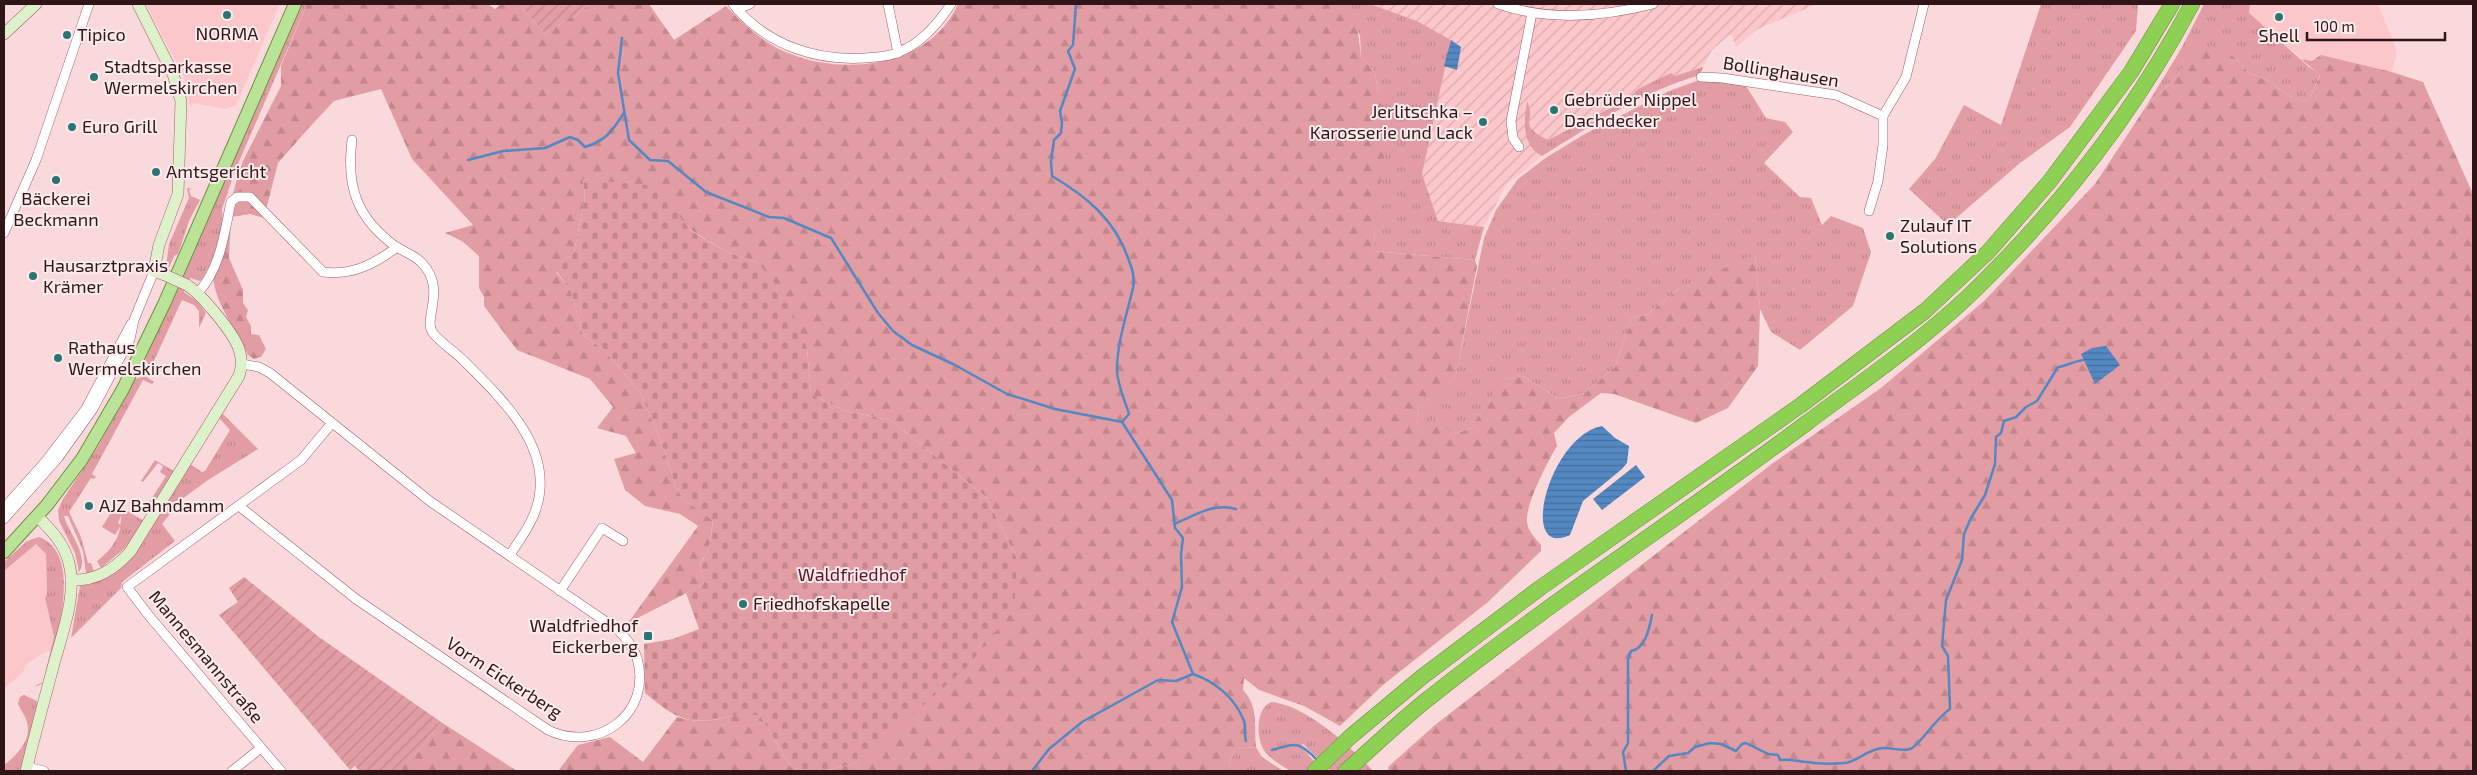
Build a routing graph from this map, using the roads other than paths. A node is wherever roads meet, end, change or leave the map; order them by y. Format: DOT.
graph roads {
  1 [pos="36,4"];
  2 [pos="89,4"];
  3 [pos="138,4"];
  4 [pos="295,4"];
  5 [pos="750,4"];
  6 [pos="888,4"];
  7 [pos="952,4"];
  8 [pos="1498,4"];
  9 [pos="1653,4"];
  10 [pos="1924,4"];
  11 [pos="2172,4"];
  12 [pos="2192,4"];
  13 [pos="735,6"];
  14 [pos="1532,13"];
  15 [pos="4,34"];
  16 [pos="898,53"];
  17 [pos="1701,77"];
  18 [pos="1882,116"];
  19 [pos="352,140"];
  20 [pos="1519,147"];
  21 [pos="1869,211"];
  22 [pos="4,233"];
  23 [pos="397,247"];
  24 [pos="160,273"];
  25 [pos="198,292"];
  26 [pos="134,320"];
  27 [pos="242,364"];
  28 [pos="332,423"];
  29 [pos="239,506"];
  30 [pos="4,508"];
  31 [pos="37,516"];
  32 [pos="4,518"];
  33 [pos="623,541"];
  34 [pos="4,552"];
  35 [pos="510,555"];
  36 [pos="71,580"];
  37 [pos="560,591"];
  38 [pos="261,748"];
  39 [pos="27,769"];
  40 [pos="44,771"];
  41 [pos="232,771"];
  42 [pos="281,771"];
  43 [pos="1315,771"];
  44 [pos="1346,771"];
  1 -- 15 [label="street"];
  2 -- 22 [label="street"];
  3 -- 24 [label="street"];
  4 -- 31 [label="main road"];
  5 -- 13 [label="street"];
  6 -- 16 [label="street"];
  7 -- 16 [label="street"];
  8 -- 14 [label="street"];
  9 -- 14 [label="street"];
  10 -- 18 [label="street"];
  11 -- 43 [label="highway"];
  12 -- 44 [label="highway"];
  13 -- 16 [label="street"];
  14 -- 20 [label="street"];
  17 -- 18 [label="street, Bollinghausen"];
  18 -- 21 [label="street"];
  19 -- 23 [label="street"];
  23 -- 25 [label="street"];
  23 -- 35 [label="street"];
  24 -- 25 [label="street, bridge"];
  24 -- 26 [label="street"];
  25 -- 27 [label="street"];
  26 -- 30 [label="street"];
  26 -- 32 [label="street"];
  27 -- 28 [label="street, Vorm Eickerberg"];
  27 -- 36 [label="street"];
  28 -- 29 [label="street"];
  28 -- 35 [label="street, Vorm Eickerberg"];
  29 -- 37 [label="street, Vorm Eickerberg"];
  29 -- 38 [label="street, Mannesmannstraße"];
  31 -- 34 [label="main road"];
  31 -- 36 [label="street"];
  33 -- 37 [label="street"];
  35 -- 37 [label="street, Vorm Eickerberg"];
  36 -- 39 [label="street"];
  38 -- 41 [label="street, Mannesmannstraße"];
  38 -- 42 [label="street, Mannesmannstraße"];
  39 -- 40 [label="street"];
}
